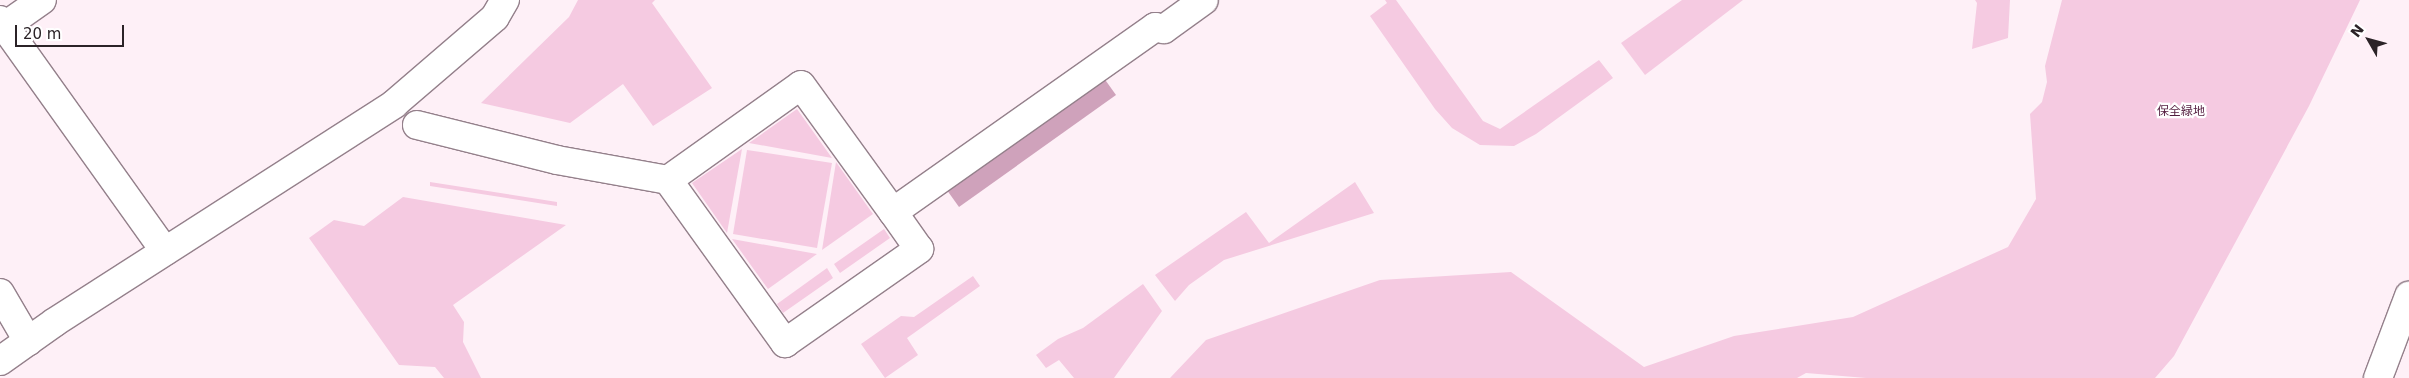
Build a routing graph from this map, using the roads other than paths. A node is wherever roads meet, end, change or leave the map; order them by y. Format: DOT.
graph roads {
  1 [pos="42,0"];
  2 [pos="505,0"];
  3 [pos="1204,0"];
  4 [pos="3,23"];
  5 [pos="417,125"];
  6 [pos="668,180"];
  7 [pos="893,212"];
  8 [pos="165,251"];
  9 [pos="0,294"];
  10 [pos="2409,296"];
  11 [pos="28,341"];
  12 [pos="0,361"];
  13 [pos="2378,378"];
  1 -- 4 [label="street"];
  2 -- 8 [label="street"];
  3 -- 7 [label="street"];
  4 -- 8 [label="street"];
  5 -- 6 [label="street"];
  6 -- 7 [label="street"];
  6 -- 7 [label="street"];
  8 -- 11 [label="street"];
  9 -- 11 [label="street"];
  10 -- 13 [label="street"];
  11 -- 12 [label="street"];
}
